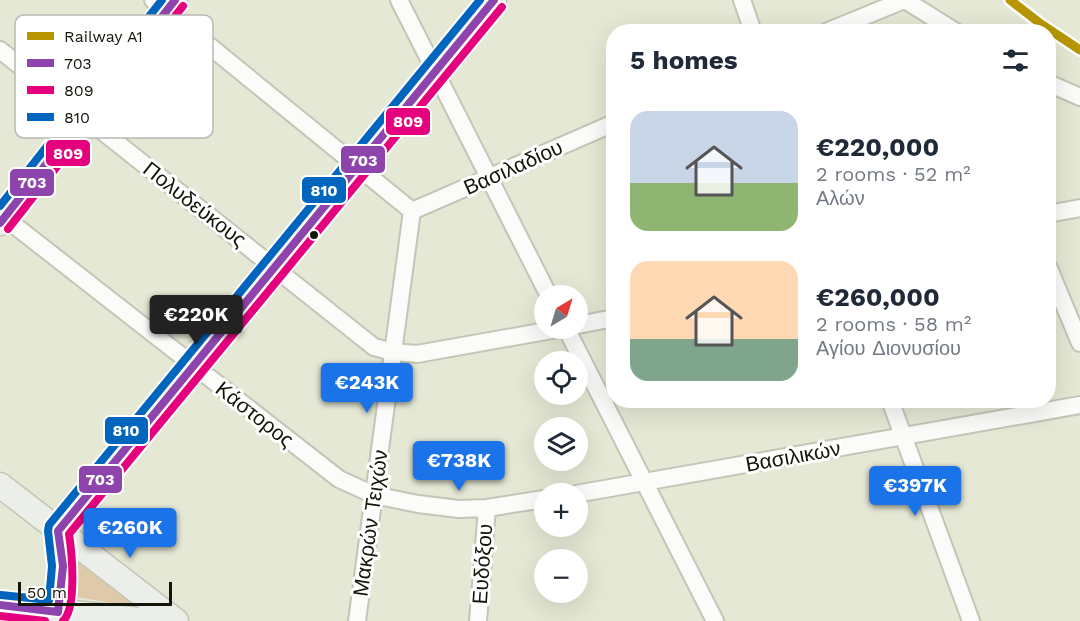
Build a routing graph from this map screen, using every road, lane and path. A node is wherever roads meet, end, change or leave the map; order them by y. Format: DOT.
graph roads {
  1 [pos="399,0"];
  2 [pos="494,0"];
  3 [pos="742,0"];
  4 [pos="905,0"];
  5 [pos="165,3"];
  6 [pos="179,15"];
  7 [pos="750,24"];
  8 [pos="846,24"];
  9 [pos="943,24"];
  10 [pos="213,44"];
  11 [pos="0,50"];
  12 [pos="15,62"];
  13 [pos="435,71"];
  14 [pos="1056,87"];
  15 [pos="1080,98"];
  16 [pos="606,127"];
  17 [pos="66,138"];
  18 [pos="112,138"];
  19 [pos="357,167"];
  20 [pos="489,178"];
  21 [pos="1080,208"];
  22 [pos="412,211"];
  23 [pos="1056,212"];
  24 [pos="1,218"];
  25 [pos="274,267"];
  26 [pos="543,285"];
  27 [pos="1056,285"];
  28 [pos="606,320"];
  29 [pos="588,324"];
  30 [pos="534,333"];
  31 [pos="570,339"];
  32 [pos="1080,343"];
  33 [pos="393,352"];
  34 [pos="194,366"];
  35 [pos="1080,405"];
  36 [pos="606,408"];
  37 [pos="606,408"];
  38 [pos="893,408"];
  39 [pos="904,436"];
  40 [pos="645,482"];
  41 [pos="0,485"];
  42 [pos="588,492"];
  43 [pos="374,495"];
  44 [pos="534,501"];
  45 [pos="487,508"];
  46 [pos="58,531"];
  47 [pos="0,605"];
  48 [pos="57,616"];
  49 [pos="148,621"];
  50 [pos="176,621"];
  51 [pos="357,621"];
  52 [pos="478,621"];
  53 [pos="715,621"];
  54 [pos="971,621"];
  1 -- 13 [label="street"];
  2 -- 13 [label="main road"];
  3 -- 7 [label="street"];
  4 -- 8 [label="street"];
  4 -- 9 [label="street"];
  5 -- 6 [label="street"];
  10 -- 19 [label="street"];
  11 -- 12 [label="street, Πολυδεύκους"];
  13 -- 19 [label="main road"];
  13 -- 20 [label="street"];
  14 -- 15 [label="street"];
  16 -- 20 [label="street, Βασιλαδίου"];
  17 -- 24 [label="main road"];
  18 -- 25 [label="street, Πολυδεύκους"];
  19 -- 22 [label="street"];
  19 -- 25 [label="main road"];
  20 -- 22 [label="street, Βασιλαδίου"];
  20 -- 26 [label="street"];
  21 -- 23 [label="street"];
  22 -- 33 [label="street, Μακρών Τειχών"];
  24 -- 34 [label="street, Κάστορος"];
  25 -- 33 [label="street, Πολυδεύκους"];
  25 -- 34 [label="main road"];
  27 -- 32 [label="street"];
  28 -- 29 [label="street"];
  30 -- 33 [label="street"];
  31 -- 36 [label="street"];
  33 -- 43 [label="street, Μακρών Τειχών"];
  34 -- 43 [label="street, Κάστορος"];
  34 -- 46 [label="main road"];
  35 -- 39 [label="street, Βασιλικών"];
  37 -- 40 [label="street"];
  38 -- 39 [label="street"];
  39 -- 40 [label="street, Βασιλικών"];
  39 -- 54 [label="street"];
  40 -- 42 [label="street, Βασιλικών"];
  40 -- 53 [label="street"];
  41 -- 46 [label="main road"];
  43 -- 45 [label="street"];
  43 -- 51 [label="street, Μακρών Τειχών"];
  44 -- 45 [label="street"];
  45 -- 52 [label="street, Ευδόξου"];
  46 -- 48 [label="main road"];
  46 -- 50 [label="main road"];
  47 -- 48 [label="main road"];
  48 -- 49 [label="main road"];
}
